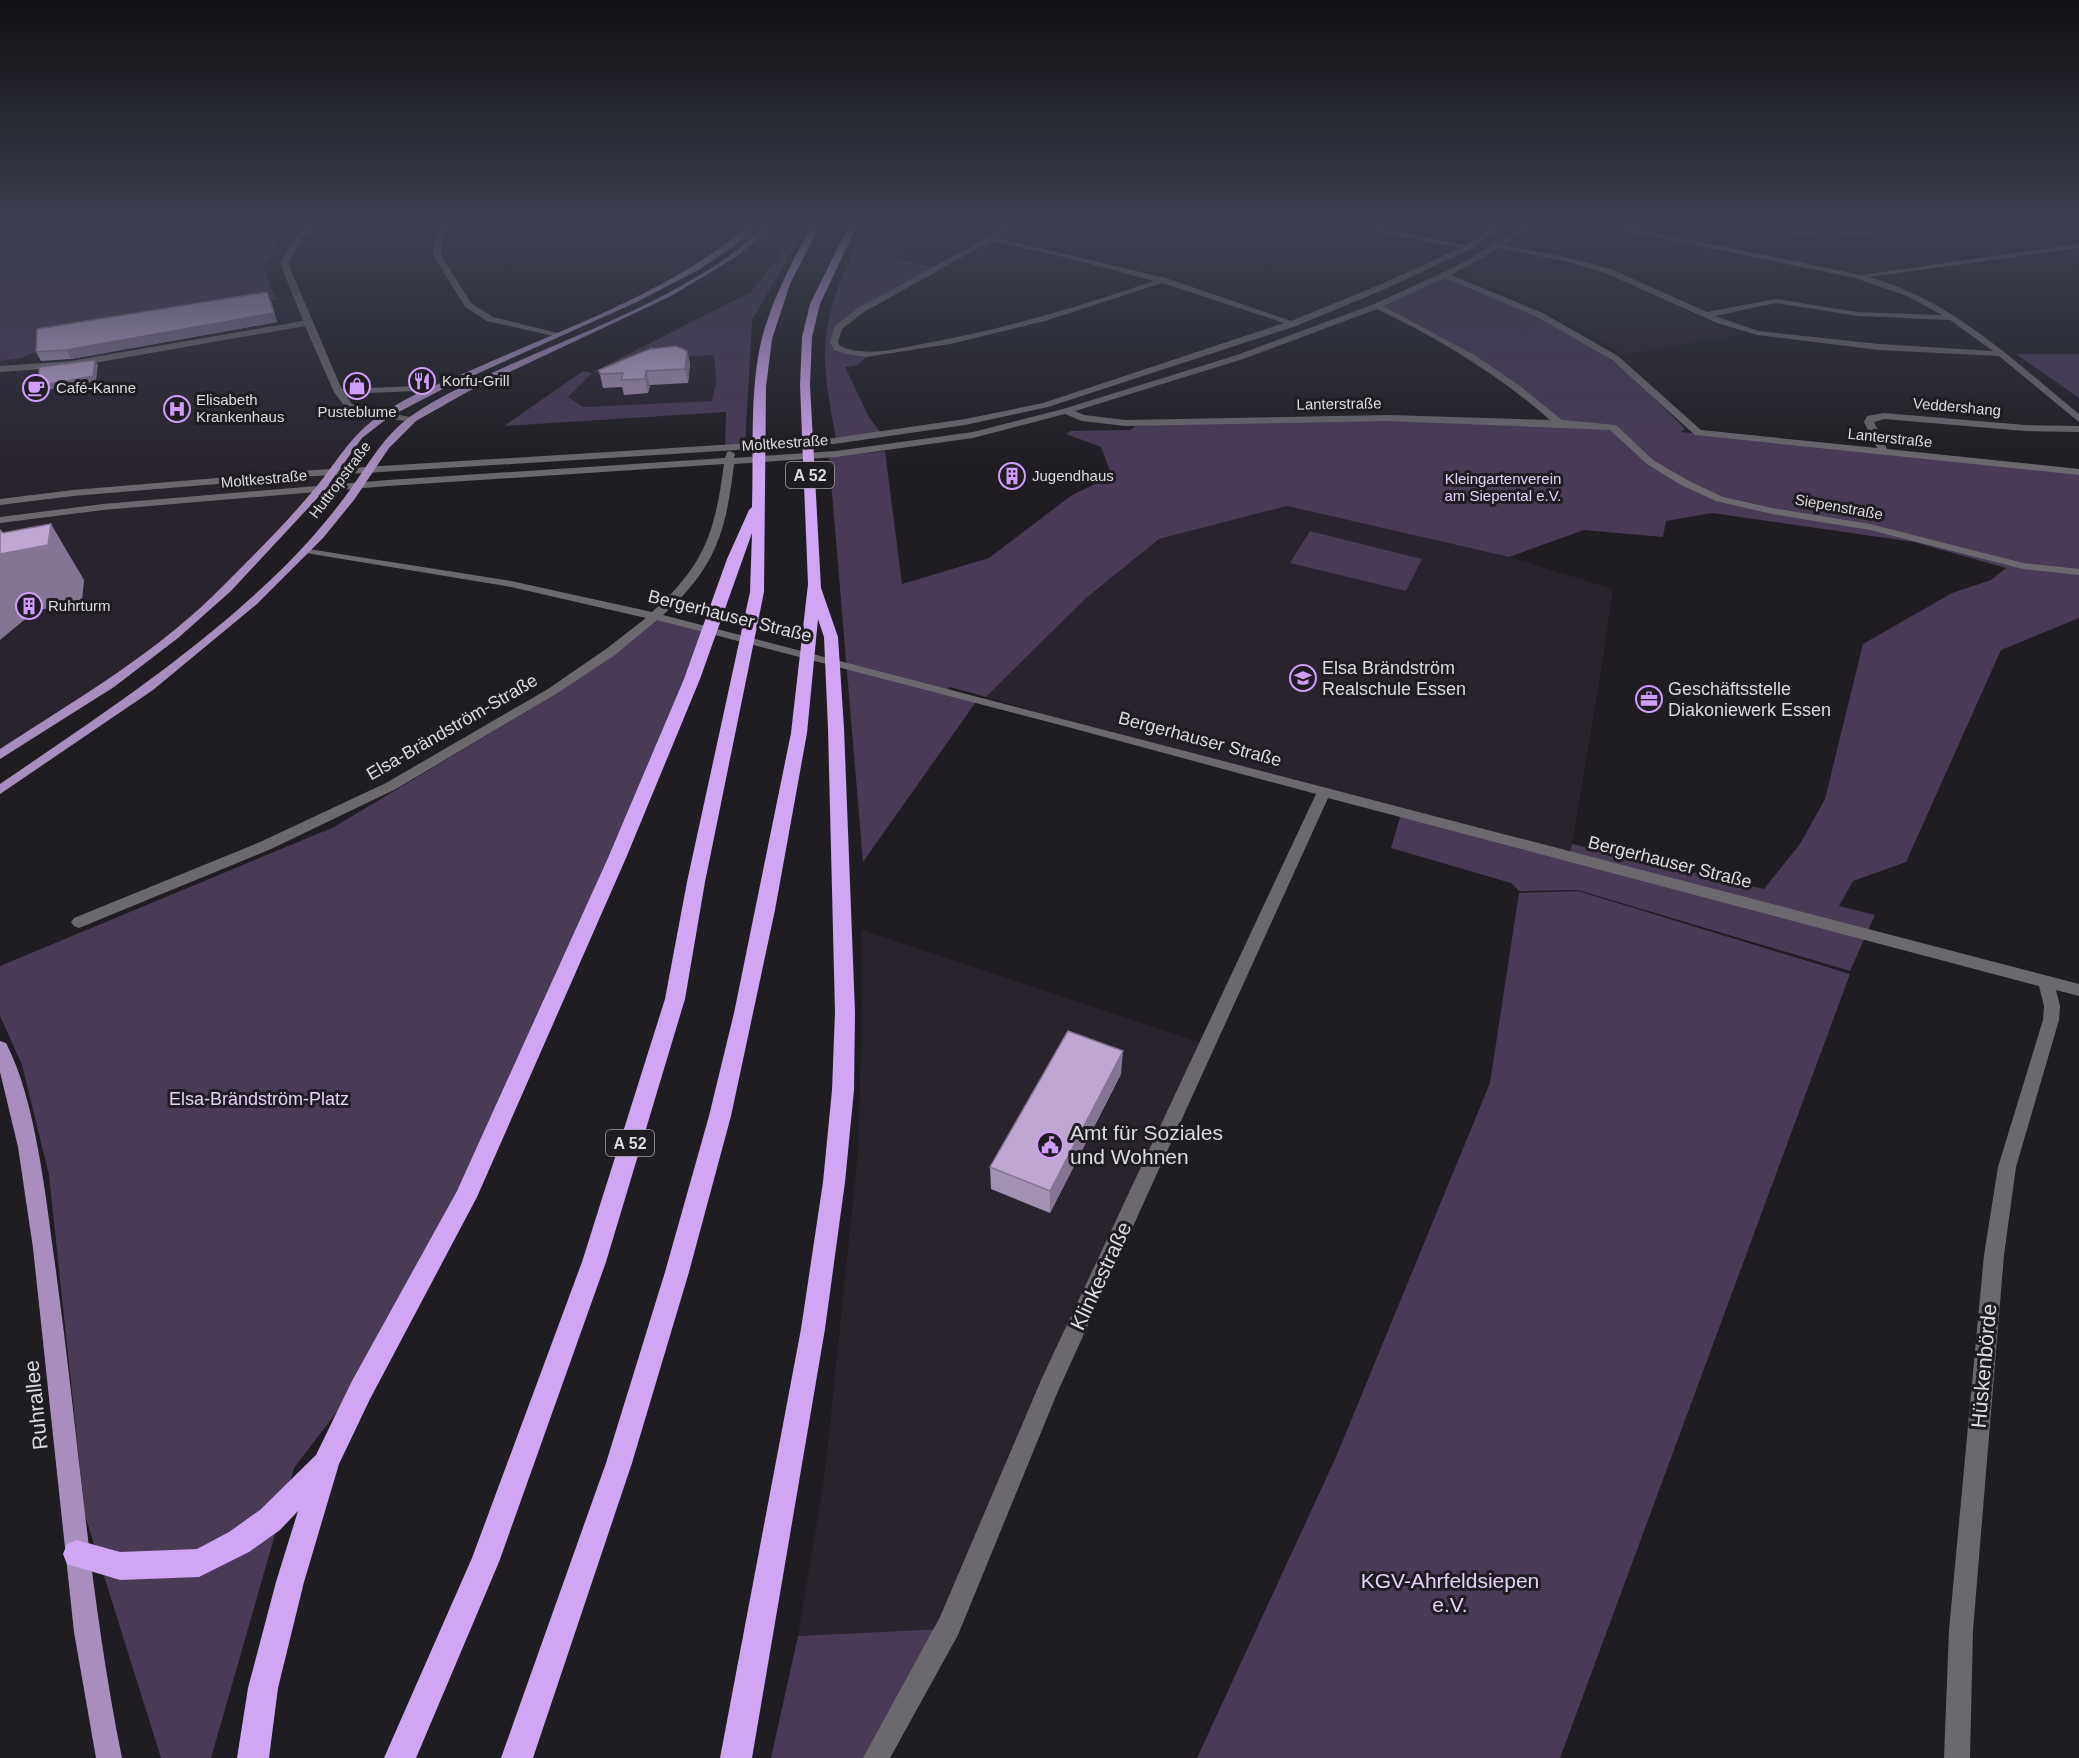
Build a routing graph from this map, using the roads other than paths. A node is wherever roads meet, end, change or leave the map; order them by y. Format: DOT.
graph roads {
  1 [pos="302,307"];
  2 [pos="471,307"];
  3 [pos="618,307"];
  4 [pos="641,307"];
  5 [pos="777,307"];
  6 [pos="814,307"];
  7 [pos="866,307"];
  8 [pos="1088,307"];
  9 [pos="1243,307"];
  10 [pos="1334,307"];
  11 [pos="1374,307"];
  12 [pos="1379,307"];
  13 [pos="1521,307"];
  14 [pos="1688,307"];
  15 [pos="1746,307"];
  16 [pos="1814,307"];
  17 [pos="1934,307"];
  18 [pos="1706,315"];
  19 [pos="1954,318"];
  20 [pos="308,323"];
  21 [pos="1293,324"];
  22 [pos="555,335"];
  23 [pos="1999,354"];
  24 [pos="0,369"];
  25 [pos="440,387"];
  26 [pos="338,392"];
  27 [pos="1066,411"];
  28 [pos="386,415"];
  29 [pos="2079,419"];
  30 [pos="412,420"];
  31 [pos="1559,423"];
  32 [pos="1613,427"];
  33 [pos="2079,429"];
  34 [pos="727,448"];
  35 [pos="1884,453"];
  36 [pos="726,464"];
  37 [pos="370,469"];
  38 [pos="332,471"];
  39 [pos="2079,472"];
  40 [pos="359,485"];
  41 [pos="320,489"];
  42 [pos="760,500"];
  43 [pos="0,502"];
  44 [pos="0,520"];
  45 [pos="306,550"];
  46 [pos="2079,572"];
  47 [pos="815,584"];
  48 [pos="654,616"];
  49 [pos="0,755"];
  50 [pos="0,790"];
  51 [pos="1324,792"];
  52 [pos="79,922"];
  53 [pos="2046,981"];
  54 [pos="2079,990"];
  55 [pos="0,1048"];
  56 [pos="327,1461"];
  57 [pos="77,1554"];
  58 [pos="109,1758"];
  59 [pos="253,1758"];
  60 [pos="400,1758"];
  61 [pos="517,1758"];
  62 [pos="736,1758"];
  63 [pos="876,1758"];
  64 [pos="1957,1758"];
  1 -- 20 [label="street"];
  2 -- 22 [label="street"];
  3 -- 22 [label="main road, Huttropstraße"];
  4 -- 30 [label="main road, Huttropstraße"];
  5 -- 42 [label="highway, A 52"];
  6 -- 47 [label="highway, A 52"];
  7 -- 8 [label="street"];
  9 -- 21 [label="street"];
  10 -- 21 [label="street, Moltkestraße"];
  11 -- 27 [label="street, Moltkestraße"];
  12 -- 31 [label="street"];
  13 -- 35 [label="street, Lanterstraße"];
  14 -- 18 [label="street"];
  15 -- 18 [label="street"];
  16 -- 19 [label="street"];
  17 -- 19 [label="street"];
  18 -- 23 [label="street"];
  19 -- 23 [label="street"];
  20 -- 24 [label="street"];
  20 -- 26 [label="street"];
  21 -- 34 [label="street, Moltkestraße"];
  22 -- 25 [label="main road, Huttropstraße"];
  23 -- 29 [label="street"];
  25 -- 26 [label="street"];
  25 -- 28 [label="main road, Huttropstraße"];
  26 -- 28 [label="street"];
  27 -- 31 [label="street, Lanterstraße"];
  27 -- 36 [label="street, Moltkestraße"];
  28 -- 30 [label="street"];
  28 -- 38 [label="main road, Huttropstraße"];
  30 -- 37 [label="main road, Huttropstraße"];
  31 -- 32 [label="street, Lanterstraße"];
  32 -- 46 [label="street, Siepenstraße"];
  33 -- 35 [label="street, Veddershang"];
  34 -- 36 [label="street, Elsa-Brändström-Straße"];
  34 -- 37 [label="street, Moltkestraße"];
  35 -- 39 [label="street, Lanterstraße"];
  36 -- 40 [label="street, Moltkestraße"];
  36 -- 48 [label="street, Elsa-Brändström-Straße"];
  37 -- 38 [label="street, Moltkestraße"];
  37 -- 40 [label="main road, Huttropstraße"];
  38 -- 41 [label="main road, Huttropstraße"];
  38 -- 43 [label="street, Moltkestraße"];
  40 -- 41 [label="street, Moltkestraße"];
  40 -- 45 [label="main road, Huttropstraße"];
  41 -- 44 [label="street, Moltkestraße"];
  41 -- 49 [label="main road, Huttropstraße"];
  42 -- 56 [label="highway"];
  42 -- 60 [label="highway, A 52"];
  45 -- 48 [label="street, Bergerhauser Straße"];
  45 -- 50 [label="main road, Huttropstraße"];
  47 -- 61 [label="highway, A 52"];
  47 -- 62 [label="highway"];
  48 -- 51 [label="street, Bergerhauser Straße"];
  48 -- 52 [label="street, Elsa-Brändström-Straße"];
  51 -- 53 [label="street, Bergerhauser Straße"];
  51 -- 63 [label="street, Klinkestraße"];
  53 -- 54 [label="street, Bergerhauser Straße"];
  53 -- 64 [label="street, Hüskenbörde"];
  55 -- 57 [label="main road, Ruhrallee"];
  56 -- 57 [label="highway"];
  56 -- 59 [label="highway"];
  57 -- 58 [label="main road, Ruhrallee"];
}
